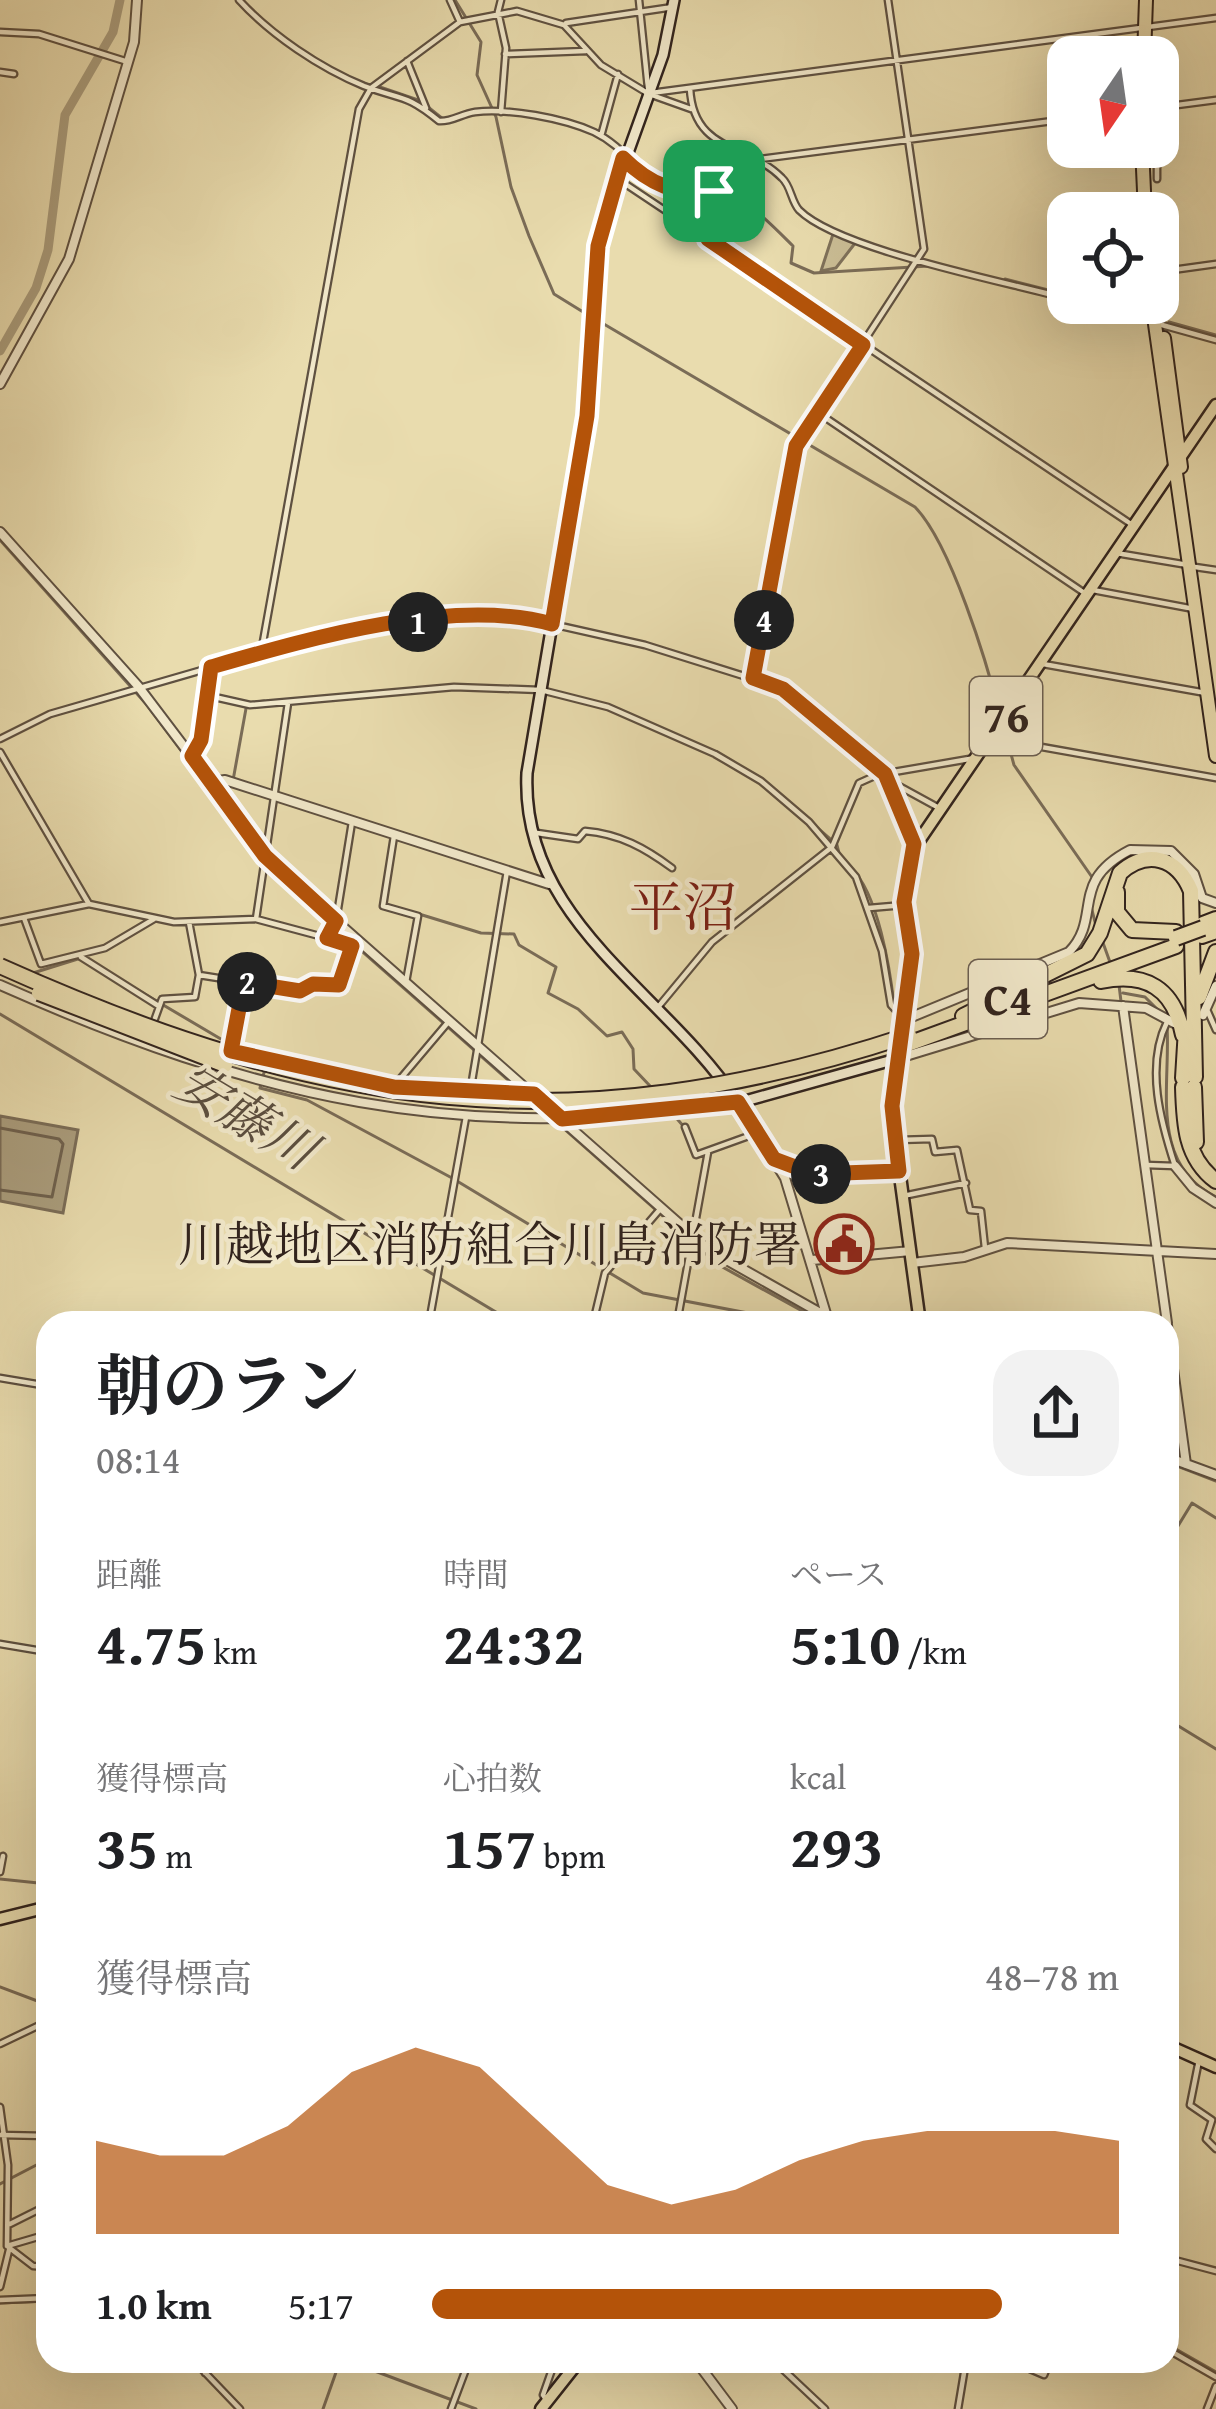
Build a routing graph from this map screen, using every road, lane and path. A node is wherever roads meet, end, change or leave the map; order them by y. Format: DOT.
graph roads {
  1 [pos="137,0"];
  2 [pos="239,0"];
  3 [pos="450,0"];
  4 [pos="501,0"];
  5 [pos="639,0"];
  6 [pos="888,0"];
  7 [pos="1150,0"];
  8 [pos="674,4"];
  9 [pos="498,12"];
  10 [pos="640,13"];
  11 [pos="1216,18"];
  12 [pos="460,22"];
  13 [pos="561,23"];
  14 [pos="1149,27"];
  15 [pos="0,32"];
  16 [pos="1149,36"];
  17 [pos="586,51"];
  18 [pos="505,54"];
  19 [pos="407,61"];
  20 [pos="128,62"];
  21 [pos="896,62"];
  22 [pos="0,72"];
  23 [pos="14,74"];
  24 [pos="618,74"];
  25 [pos="371,88"];
  26 [pos="690,88"];
  27 [pos="649,94"];
  28 [pos="1216,100"];
  29 [pos="1179,105"];
  30 [pos="426,108"];
  31 [pos="692,109"];
  32 [pos="501,112"];
  33 [pos="1047,122"];
  34 [pos="601,136"];
  35 [pos="908,141"];
  36 [pos="733,151"];
  37 [pos="623,158"];
  38 [pos="751,160"];
  39 [pos="1154,168"];
  40 [pos="616,178"];
  41 [pos="1157,179"];
  42 [pos="714,191"];
  43 [pos="708,239"];
  44 [pos="919,261"];
  45 [pos="1216,264"];
  46 [pos="1179,269"];
  47 [pos="1047,294"];
  48 [pos="1158,324"];
  49 [pos="1161,324"];
  50 [pos="1216,340"];
  51 [pos="863,345"];
  52 [pos="0,384"];
  53 [pos="1216,405"];
  54 [pos="817,412"];
  55 [pos="1176,463"];
  56 [pos="1134,526"];
  57 [pos="0,532"];
  58 [pos="1116,553"];
  59 [pos="1192,566"];
  60 [pos="1216,570"];
  61 [pos="1090,592"];
  62 [pos="1194,608"];
  63 [pos="552,624"];
  64 [pos="260,653"];
  65 [pos="1043,664"];
  66 [pos="211,667"];
  67 [pos="753,678"];
  68 [pos="138,686"];
  69 [pos="541,690"];
  70 [pos="206,694"];
  71 [pos="1212,694"];
  72 [pos="288,703"];
  73 [pos="1216,715"];
  74 [pos="990,738"];
  75 [pos="0,739"];
  76 [pos="0,752"];
  77 [pos="192,756"];
  78 [pos="1216,756"];
  79 [pos="974,758"];
  80 [pos="884,776"];
  81 [pos="1216,778"];
  82 [pos="212,782"];
  83 [pos="274,798"];
  84 [pos="939,808"];
  85 [pos="352,821"];
  86 [pos="531,832"];
  87 [pos="394,835"];
  88 [pos="914,844"];
  89 [pos="832,847"];
  90 [pos="265,861"];
  91 [pos="672,868"];
  92 [pos="507,871"];
  93 [pos="549,884"];
  94 [pos="89,904"];
  95 [pos="904,904"];
  96 [pos="871,907"];
  97 [pos="24,918"];
  98 [pos="154,919"];
  99 [pos="256,920"];
  100 [pos="1210,920"];
  101 [pos="0,922"];
  102 [pos="189,922"];
  103 [pos="334,925"];
  104 [pos="327,938"];
  105 [pos="1176,939"];
  106 [pos="1216,952"];
  107 [pos="80,955"];
  108 [pos="0,966"];
  109 [pos="1111,966"];
  110 [pos="0,976"];
  111 [pos="199,976"];
  112 [pos="244,982"];
  113 [pos="406,982"];
  114 [pos="0,985"];
  115 [pos="1216,986"];
  116 [pos="1066,987"];
  117 [pos="1022,990"];
  118 [pos="76,992"];
  119 [pos="157,1005"];
  120 [pos="1120,1006"];
  121 [pos="658,1007"];
  122 [pos="1206,1013"];
  123 [pos="1033,1018"];
  124 [pos="450,1020"];
  125 [pos="1167,1022"];
  126 [pos="153,1024"];
  127 [pos="905,1029"];
  128 [pos="1216,1030"];
  129 [pos="478,1046"];
  130 [pos="1184,1046"];
  131 [pos="150,1048"];
  132 [pos="231,1051"];
  133 [pos="896,1059"];
  134 [pos="229,1075"];
  135 [pos="723,1079"];
  136 [pos="1190,1079"];
  137 [pos="808,1084"];
  138 [pos="394,1087"];
  139 [pos="470,1093"];
  140 [pos="534,1094"];
  141 [pos="738,1102"];
  142 [pos="376,1108"];
  143 [pos="633,1114"];
  144 [pos="466,1118"];
  145 [pos="562,1119"];
  146 [pos="686,1127"];
  147 [pos="757,1132"];
  148 [pos="895,1140"];
  149 [pos="708,1152"];
  150 [pos="774,1159"];
  151 [pos="1146,1166"];
  152 [pos="1175,1166"];
  153 [pos="899,1171"];
  154 [pos="1216,1178"];
  155 [pos="966,1183"];
  156 [pos="903,1196"];
  157 [pos="1216,1203"];
  158 [pos="662,1207"];
  159 [pos="693,1235"];
  160 [pos="986,1248"];
  161 [pos="1157,1250"];
  162 [pos="1216,1254"];
  163 [pos="911,1257"];
  164 [pos="812,1260"];
  165 [pos="431,1311"];
  166 [pos="596,1311"];
  167 [pos="679,1311"];
  168 [pos="816,1311"];
  169 [pos="825,1311"];
  170 [pos="918,1311"];
  171 [pos="1165,1311"];
  172 [pos="0,1378"];
  173 [pos="36,1384"];
  174 [pos="1179,1412"];
  175 [pos="1179,1461"];
  176 [pos="1186,1464"];
  177 [pos="1216,1475"];
  178 [pos="0,1644"];
  179 [pos="36,1650"];
  180 [pos="3,1856"];
  181 [pos="0,1872"];
  182 [pos="36,1909"];
  183 [pos="0,1919"];
  184 [pos="36,2027"];
  185 [pos="0,2044"];
  186 [pos="1179,2051"];
  187 [pos="1199,2060"];
  188 [pos="1216,2067"];
  189 [pos="0,2107"];
  190 [pos="2,2134"];
  191 [pos="36,2136"];
  192 [pos="1216,2149"];
  193 [pos="36,2211"];
  194 [pos="8,2225"];
  195 [pos="36,2237"];
  196 [pos="6,2246"];
  197 [pos="1179,2261"];
  198 [pos="36,2266"];
  199 [pos="1216,2271"];
  200 [pos="0,2287"];
  201 [pos="36,2298"];
  202 [pos="0,2300"];
  203 [pos="1179,2356"];
  204 [pos="205,2373"];
  205 [pos="464,2373"];
  206 [pos="551,2373"];
  207 [pos="569,2373"];
  208 [pos="705,2373"];
  209 [pos="787,2373"];
  210 [pos="964,2373"];
  211 [pos="1216,2377"];
  212 [pos="1216,2386"];
  213 [pos="544,2405"];
  214 [pos="240,2409"];
  215 [pos="451,2409"];
  216 [pos="732,2409"];
  217 [pos="825,2409"];
  218 [pos="958,2409"];
  219 [pos="1207,2409"];
  1 -- 20 [label="street"];
  2 -- 25 [label="street"];
  3 -- 12 [label="street"];
  4 -- 9 [label="street"];
  5 -- 10 [label="street"];
  6 -- 21 [label="street"];
  7 -- 14 [label="highway"];
  8 -- 10 [label="street"];
  8 -- 27 [label="main road"];
  9 -- 12 [label="street"];
  9 -- 13 [label="street"];
  9 -- 18 [label="street"];
  10 -- 13 [label="street"];
  10 -- 27 [label="street"];
  11 -- 14 [label="street"];
  12 -- 19 [label="street"];
  13 -- 17 [label="street"];
  14 -- 16 [label="highway"];
  14 -- 21 [label="street"];
  15 -- 20 [label="street"];
  17 -- 18 [label="street"];
  17 -- 24 [label="street"];
  18 -- 32 [label="street"];
  19 -- 25 [label="street"];
  19 -- 30 [label="street"];
  20 -- 52 [label="street"];
  21 -- 26 [label="street"];
  21 -- 35 [label="street"];
  22 -- 23 [label="street"];
  24 -- 27 [label="street"];
  24 -- 34 [label="street"];
  25 -- 30 [label="street"];
  25 -- 64 [label="street"];
  26 -- 27 [label="street"];
  26 -- 31 [label="street"];
  27 -- 31 [label="street"];
  27 -- 37 [label="main road"];
  28 -- 29 [label="street"];
  30 -- 32 [label="street"];
  31 -- 36 [label="street"];
  32 -- 34 [label="street"];
  33 -- 35 [label="street"];
  34 -- 37 [label="street"];
  35 -- 38 [label="street"];
  35 -- 44 [label="street"];
  36 -- 38 [label="street"];
  36 -- 42 [label="street"];
  37 -- 40 [label="main road"];
  37 -- 42 [label="street"];
  38 -- 44 [label="street"];
  39 -- 41 [label="street"];
  40 -- 43 [label="street"];
  40 -- 63 [label="main road"];
  42 -- 43 [label="street"];
  43 -- 51 [label="street"];
  44 -- 47 [label="street"];
  44 -- 51 [label="street"];
  45 -- 46 [label="street"];
  48 -- 55 [label="highway"];
  49 -- 50 [label="street"];
  51 -- 54 [label="street"];
  51 -- 56 [label="street"];
  53 -- 55 [label="main road, 76"];
  54 -- 61 [label="street"];
  54 -- 67 [label="street"];
  55 -- 56 [label="main road, 76"];
  55 -- 59 [label="highway"];
  56 -- 58 [label="main road, 76"];
  57 -- 68 [label="street"];
  58 -- 59 [label="street"];
  58 -- 61 [label="main road, 76"];
  59 -- 60 [label="street"];
  59 -- 62 [label="highway"];
  59 -- 71 [label="highway"];
  61 -- 62 [label="street"];
  61 -- 65 [label="main road, 76"];
  62 -- 71 [label="highway"];
  63 -- 64 [label="street"];
  63 -- 67 [label="street"];
  63 -- 69 [label="main road"];
  64 -- 66 [label="street"];
  65 -- 71 [label="street"];
  65 -- 74 [label="main road, 76"];
  66 -- 68 [label="street"];
  66 -- 70 [label="street"];
  67 -- 80 [label="street"];
  68 -- 75 [label="street"];
  68 -- 77 [label="street"];
  69 -- 72 [label="street"];
  69 -- 86 [label="main road"];
  69 -- 89 [label="street"];
  70 -- 72 [label="street"];
  70 -- 77 [label="street"];
  71 -- 73 [label="highway"];
  71 -- 78 [label="highway"];
  72 -- 83 [label="street"];
  74 -- 79 [label="main road, 76"];
  74 -- 81 [label="street"];
  76 -- 94 [label="street"];
  77 -- 82 [label="street"];
  79 -- 80 [label="street"];
  79 -- 84 [label="main road, 76"];
  80 -- 84 [label="street"];
  80 -- 88 [label="street"];
  80 -- 89 [label="street"];
  82 -- 83 [label="street"];
  82 -- 90 [label="street"];
  83 -- 85 [label="street"];
  83 -- 90 [label="street"];
  84 -- 88 [label="main road, 76"];
  85 -- 87 [label="street"];
  85 -- 103 [label="street"];
  86 -- 91 [label="street"];
  86 -- 93 [label="main road"];
  87 -- 92 [label="street"];
  87 -- 113 [label="street"];
  88 -- 95 [label="main road, 76"];
  89 -- 96 [label="street"];
  89 -- 121 [label="street"];
  90 -- 99 [label="street"];
  90 -- 103 [label="street"];
  92 -- 93 [label="street"];
  92 -- 129 [label="street"];
  93 -- 121 [label="main road"];
  94 -- 97 [label="street"];
  94 -- 98 [label="street"];
  95 -- 96 [label="street"];
  95 -- 127 [label="main road, 76"];
  96 -- 127 [label="street"];
  97 -- 101 [label="street"];
  97 -- 107 [label="street"];
  98 -- 102 [label="street"];
  98 -- 107 [label="street"];
  99 -- 102 [label="street"];
  99 -- 104 [label="street"];
  100 -- 105 [label="highway, bridge"];
  100 -- 117 [label="street"];
  102 -- 111 [label="street"];
  103 -- 104 [label="street"];
  103 -- 113 [label="street"];
  104 -- 112 [label="street"];
  105 -- 109 [label="highway, C4"];
  105 -- 130 [label="highway"];
  106 -- 136 [label="highway"];
  107 -- 119 [label="street"];
  108 -- 127 [label="highway, C4, bridge"];
  109 -- 116 [label="highway, C4"];
  109 -- 117 [label="highway, C4"];
  110 -- 127 [label="highway, C4, bridge"];
  111 -- 112 [label="street"];
  111 -- 119 [label="street"];
  112 -- 132 [label="street"];
  113 -- 124 [label="street"];
  114 -- 131 [label="street"];
  115 -- 122 [label="street"];
  116 -- 117 [label="highway, C4"];
  116 -- 130 [label="highway"];
  117 -- 123 [label="street"];
  117 -- 127 [label="highway, C4"];
  117 -- 127 [label="street"];
  117 -- 127 [label="highway, C4"];
  117 -- 136 [label="highway"];
  118 -- 126 [label="street"];
  119 -- 126 [label="street"];
  120 -- 123 [label="street"];
  120 -- 125 [label="street"];
  120 -- 151 [label="street"];
  121 -- 135 [label="main road"];
  122 -- 128 [label="street"];
  123 -- 133 [label="street"];
  124 -- 129 [label="street"];
  124 -- 138 [label="street"];
  125 -- 152 [label="street"];
  126 -- 131 [label="street"];
  126 -- 132 [label="street"];
  127 -- 133 [label="main road, 76"];
  129 -- 139 [label="street"];
  129 -- 140 [label="street"];
  130 -- 136 [label="highway"];
  131 -- 134 [label="street"];
  132 -- 134 [label="street"];
  132 -- 138 [label="street"];
  133 -- 137 [label="main road"];
  133 -- 148 [label="main road, 76"];
  134 -- 142 [label="street"];
  135 -- 137 [label="street"];
  135 -- 141 [label="main road"];
  136 -- 154 [label="highway"];
  137 -- 141 [label="main road"];
  138 -- 139 [label="street"];
  138 -- 142 [label="street"];
  139 -- 140 [label="street"];
  140 -- 143 [label="street"];
  140 -- 145 [label="street"];
  141 -- 143 [label="street"];
  141 -- 147 [label="street"];
  142 -- 144 [label="street"];
  143 -- 145 [label="street"];
  144 -- 145 [label="street"];
  144 -- 165 [label="street"];
  145 -- 158 [label="street"];
  146 -- 149 [label="street"];
  147 -- 149 [label="street"];
  147 -- 150 [label="street"];
  148 -- 153 [label="main road, 76"];
  148 -- 155 [label="street"];
  149 -- 159 [label="street"];
  150 -- 153 [label="street"];
  150 -- 164 [label="street"];
  151 -- 152 [label="street"];
  151 -- 161 [label="street"];
  152 -- 157 [label="street"];
  153 -- 156 [label="main road, 76"];
  155 -- 156 [label="street"];
  155 -- 160 [label="street"];
  156 -- 163 [label="main road, 76"];
  158 -- 159 [label="street"];
  158 -- 166 [label="street"];
  159 -- 167 [label="street"];
  159 -- 168 [label="street"];
  160 -- 161 [label="street"];
  160 -- 163 [label="street"];
  161 -- 162 [label="street"];
  161 -- 171 [label="street"];
  163 -- 164 [label="street"];
  163 -- 170 [label="main road, 76"];
  164 -- 169 [label="street"];
  172 -- 173 [label="street"];
  174 -- 176 [label="street"];
  175 -- 176 [label="street"];
  176 -- 177 [label="street"];
  178 -- 179 [label="street"];
  180 -- 181 [label="street"];
  182 -- 183 [label="main road"];
  184 -- 185 [label="street"];
  186 -- 187 [label="main road"];
  187 -- 188 [label="main road"];
  187 -- 192 [label="street"];
  189 -- 190 [label="street"];
  190 -- 191 [label="street"];
  190 -- 194 [label="street"];
  193 -- 194 [label="street"];
  194 -- 196 [label="street"];
  195 -- 196 [label="street"];
  196 -- 198 [label="street"];
  196 -- 200 [label="street"];
  197 -- 199 [label="street"];
  201 -- 202 [label="street"];
  203 -- 211 [label="street"];
  204 -- 214 [label="street"];
  205 -- 215 [label="street"];
  206 -- 213 [label="street"];
  207 -- 213 [label="main road"];
  208 -- 216 [label="street"];
  209 -- 217 [label="street"];
  210 -- 218 [label="street"];
  212 -- 219 [label="street"];
}
